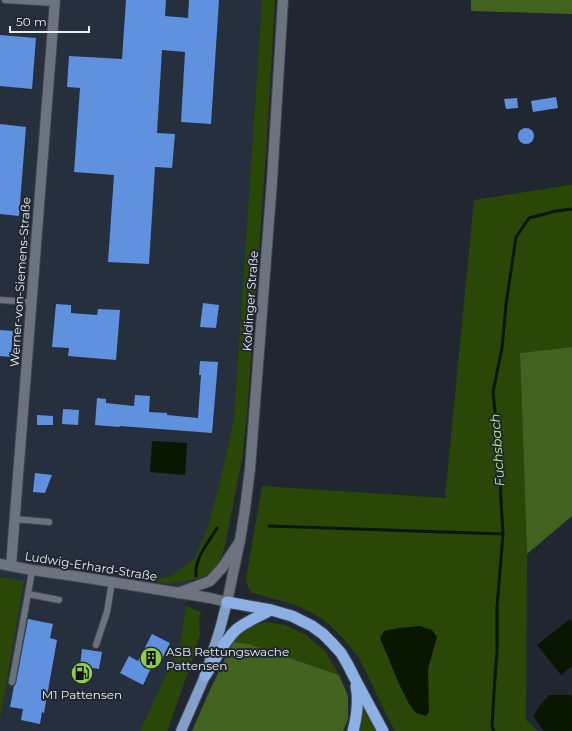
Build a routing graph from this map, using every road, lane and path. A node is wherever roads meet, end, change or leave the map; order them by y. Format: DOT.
graph roads {
  1 [pos="5,0"];
  2 [pos="283,0"];
  3 [pos="55,2"];
  4 [pos="0,300"];
  5 [pos="31,302"];
  6 [pos="14,519"];
  7 [pos="49,522"];
  8 [pos="240,540"];
  9 [pos="0,564"];
  10 [pos="11,566"];
  11 [pos="32,570"];
  12 [pos="112,582"];
  13 [pos="178,593"];
  14 [pos="28,594"];
  15 [pos="59,600"];
  16 [pos="227,602"];
  17 [pos="271,610"];
  18 [pos="96,646"];
  19 [pos="205,676"];
  20 [pos="354,677"];
  21 [pos="12,682"];
  22 [pos="181,731"];
  23 [pos="353,731"];
  24 [pos="383,731"];
  1 -- 3 [label="lane"];
  2 -- 8 [label="street, Koldinger Straße"];
  3 -- 5 [label="street, Werner-von-Siemens-Straße"];
  4 -- 5 [label="lane"];
  5 -- 6 [label="street, Werner-von-Siemens-Straße"];
  6 -- 7 [label="lane"];
  6 -- 10 [label="street, Werner-von-Siemens-Straße"];
  8 -- 13 [label="street"];
  8 -- 16 [label="street, Koldinger Straße"];
  9 -- 10 [label="street, Ludwig-Erhard-Straße"];
  10 -- 11 [label="street, Ludwig-Erhard-Straße"];
  11 -- 12 [label="street, Ludwig-Erhard-Straße"];
  11 -- 14 [label="lane"];
  12 -- 13 [label="street, Ludwig-Erhard-Straße"];
  12 -- 18 [label="lane"];
  13 -- 16 [label="street, Ludwig-Erhard-Straße"];
  14 -- 15 [label="lane"];
  14 -- 21 [label="lane"];
  16 -- 17 [label="highway"];
  16 -- 19 [label="main road"];
  17 -- 19 [label="highway"];
  17 -- 20 [label="highway"];
  19 -- 22 [label="main road"];
  20 -- 23 [label="highway"];
  20 -- 24 [label="highway"];
}
